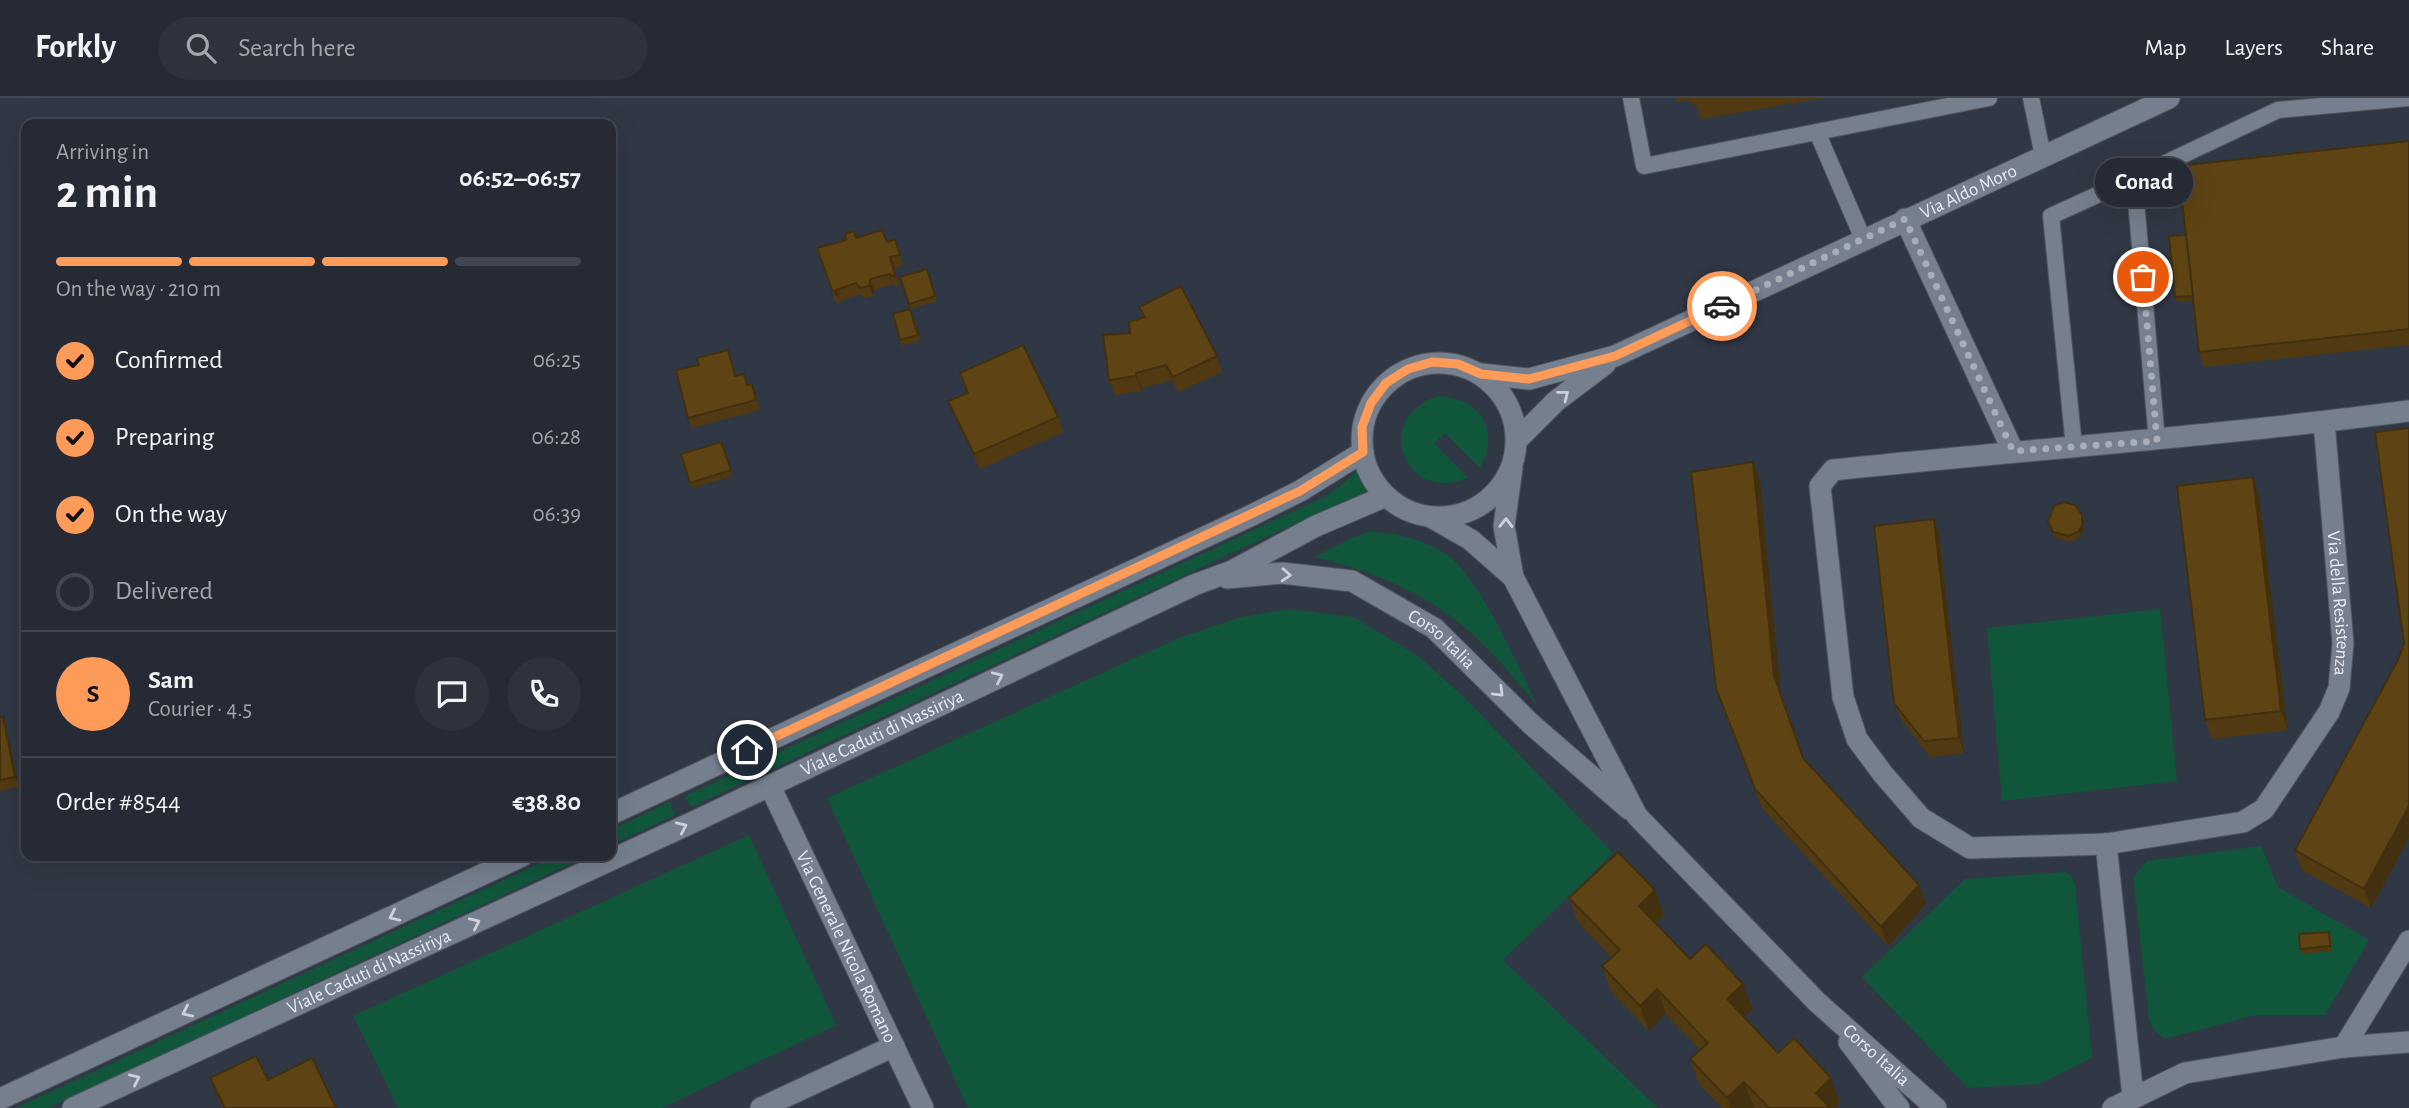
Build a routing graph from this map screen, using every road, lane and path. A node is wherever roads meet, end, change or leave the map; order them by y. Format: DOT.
graph roads {
  1 [pos="1631,98"];
  2 [pos="1989,98"];
  3 [pos="2031,98"];
  4 [pos="2169,98"];
  5 [pos="2409,98"];
  6 [pos="1817,132"];
  7 [pos="2043,156"];
  8 [pos="2134,178"];
  9 [pos="1905,219"];
  10 [pos="1863,239"];
  11 [pos="1615,356"];
  12 [pos="1481,374"];
  13 [pos="2409,411"];
  14 [pos="2324,422"];
  15 [pos="1517,440"];
  16 [pos="2157,441"];
  17 [pos="2074,447"];
  18 [pos="2013,451"];
  19 [pos="1363,452"];
  20 [pos="1512,468"];
  21 [pos="1385,496"];
  22 [pos="1431,517"];
  23 [pos="1513,577"];
  24 [pos="1195,584"];
  25 [pos="770,786"];
  26 [pos="616,812"];
  27 [pos="1637,817"];
  28 [pos="2106,844"];
  29 [pos="616,857"];
  30 [pos="511,861"];
  31 [pos="608,861"];
  32 [pos="2409,941"];
  33 [pos="1818,1002"];
  34 [pos="2409,1042"];
  35 [pos="894,1046"];
  36 [pos="2344,1047"];
  37 [pos="2133,1097"];
  38 [pos="0,1099"];
  39 [pos="73,1108"];
  40 [pos="761,1108"];
  41 [pos="923,1108"];
  42 [pos="1899,1108"];
  43 [pos="1936,1108"];
  44 [pos="2113,1108"];
  1 -- 6 [label="lane"];
  2 -- 6 [label="lane"];
  3 -- 7 [label="lane"];
  4 -- 7 [label="street, Via Aldo Moro"];
  5 -- 8 [label="lane"];
  6 -- 10 [label="lane"];
  7 -- 9 [label="street, Via Aldo Moro"];
  8 -- 16 [label="lane"];
  8 -- 17 [label="lane"];
  9 -- 10 [label="street, Via Aldo Moro"];
  9 -- 18 [label="street"];
  10 -- 11 [label="street, Via Aldo Moro"];
  11 -- 12 [label="street, Via Aldo Moro"];
  15 -- 11 [label="street, Via Aldo Moro, one-way"];
  12 -- 15 [label="street"];
  12 -- 19 [label="street"];
  13 -- 14 [label="street"];
  14 -- 16 [label="street"];
  14 -- 28 [label="street, Via della Resistenza"];
  15 -- 20 [label="street"];
  16 -- 17 [label="street"];
  17 -- 18 [label="street"];
  18 -- 28 [label="street, Via della Resistenza"];
  19 -- 21 [label="street"];
  19 -- 26 [label="street"];
  20 -- 22 [label="street"];
  23 -- 20 [label="street, Corso Italia, one-way"];
  21 -- 22 [label="street"];
  21 -- 24 [label="street, Viale Caduti di Nassiriya"];
  22 -- 23 [label="street, Corso Italia"];
  23 -- 27 [label="street, Corso Italia"];
  25 -- 24 [label="street, Viale Caduti di Nassiriya, one-way"];
  24 -- 27 [label="street, Corso Italia, one-way"];
  29 -- 25 [label="street, Viale Caduti di Nassiriya, one-way"];
  25 -- 35 [label="street, Via Generale Nicola Romano"];
  27 -- 33 [label="street, Corso Italia"];
  28 -- 37 [label="street"];
  30 -- 38 [label="street, one-way"];
  39 -- 31 [label="street, Viale Caduti di Nassiriya, one-way"];
  32 -- 36 [label="street"];
  33 -- 42 [label="street, Corso Italia"];
  33 -- 43 [label="street, Corso Italia"];
  34 -- 36 [label="street"];
  35 -- 40 [label="street"];
  35 -- 41 [label="street, Via Generale Nicola Romano"];
  36 -- 37 [label="street"];
  37 -- 44 [label="street"];
}
